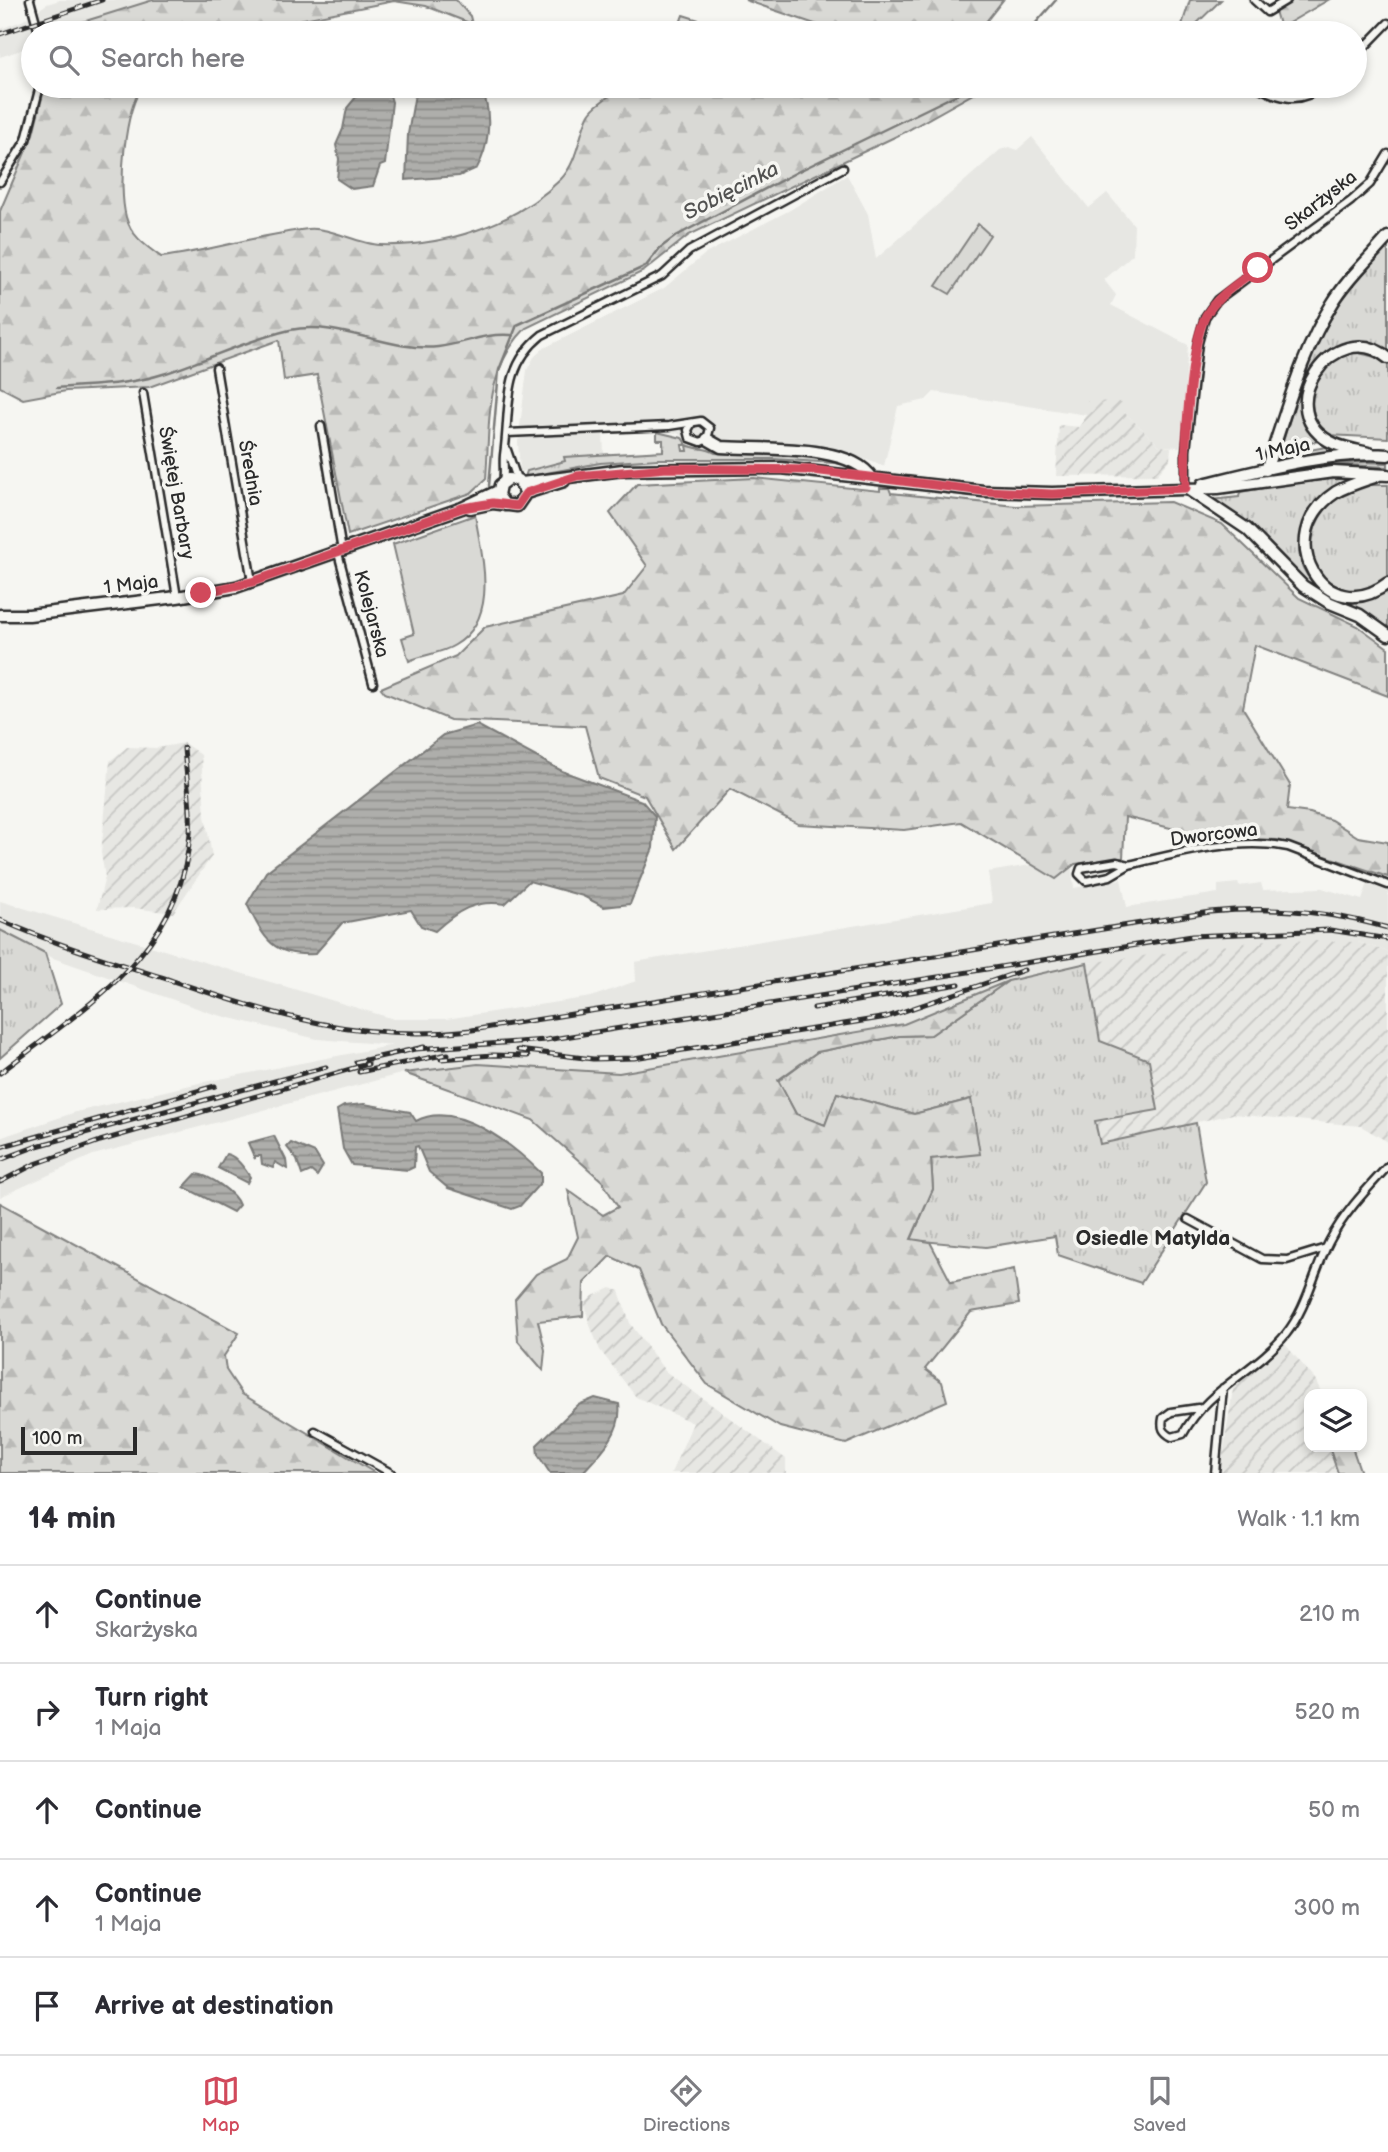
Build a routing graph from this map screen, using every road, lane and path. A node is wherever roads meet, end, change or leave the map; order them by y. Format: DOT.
graph roads {
  1 [pos="30,0"];
  2 [pos="1254,0"];
  3 [pos="1287,0"];
  4 [pos="36,21"];
  5 [pos="1388,23"];
  6 [pos="1367,45"];
  7 [pos="37,98"];
  8 [pos="1388,154"];
  9 [pos="843,168"];
  10 [pos="0,182"];
  11 [pos="1388,237"];
  12 [pos="1388,358"];
  13 [pos="216,368"];
  14 [pos="143,393"];
  15 [pos="692,423"];
  16 [pos="321,426"];
  17 [pos="669,426"];
  18 [pos="507,433"];
  19 [pos="689,435"];
  20 [pos="707,439"];
  21 [pos="506,447"];
  22 [pos="1372,454"];
  23 [pos="1388,455"];
  24 [pos="1266,470"];
  25 [pos="1385,475"];
  26 [pos="872,478"];
  27 [pos="522,485"];
  28 [pos="500,487"];
  29 [pos="1186,488"];
  30 [pos="505,505"];
  31 [pos="462,508"];
  32 [pos="340,552"];
  33 [pos="252,582"];
  34 [pos="1388,583"];
  35 [pos="177,597"];
  36 [pos="0,615"];
  37 [pos="1388,635"];
  38 [pos="373,683"];
  39 [pos="1129,865"];
  40 [pos="1388,885"];
  41 [pos="1388,1166"];
  42 [pos="1188,1219"];
  43 [pos="1326,1248"];
  44 [pos="1223,1388"];
  45 [pos="1198,1408"];
  46 [pos="315,1431"];
  47 [pos="391,1473"];
  48 [pos="1215,1473"];
  1 -- 4 [label="street"];
  2 -- 3 [label="street"];
  5 -- 6 [label="street"];
  7 -- 10 [label="street"];
  8 -- 29 [label="street, Skarżyska"];
  9 -- 18 [label="street"];
  11 -- 24 [label="main road"];
  12 -- 22 [label="main road"];
  13 -- 33 [label="street, Średnia"];
  14 -- 35 [label="street, Świętej Barbary"];
  15 -- 17 [label="street"];
  15 -- 19 [label="street"];
  15 -- 20 [label="street"];
  16 -- 32 [label="street, Kolejarska"];
  17 -- 18 [label="street"];
  17 -- 19 [label="street"];
  18 -- 21 [label="street"];
  19 -- 20 [label="street"];
  20 -- 26 [label="main road"];
  21 -- 27 [label="street"];
  21 -- 28 [label="street"];
  22 -- 23 [label="main road, 1 Maja"];
  22 -- 24 [label="main road, 1 Maja"];
  24 -- 29 [label="main road, 1 Maja"];
  25 -- 29 [label="main road, 1 Maja"];
  25 -- 34 [label="main road"];
  26 -- 27 [label="main road, 1 Maja"];
  26 -- 29 [label="main road, 1 Maja"];
  27 -- 28 [label="main road"];
  27 -- 30 [label="main road"];
  28 -- 30 [label="main road"];
  28 -- 31 [label="main road, 1 Maja"];
  29 -- 37 [label="main road"];
  30 -- 31 [label="main road, 1 Maja"];
  31 -- 32 [label="main road, 1 Maja"];
  32 -- 33 [label="main road, 1 Maja"];
  32 -- 38 [label="street, Kolejarska"];
  33 -- 35 [label="main road, 1 Maja"];
  35 -- 36 [label="main road, 1 Maja"];
  39 -- 39 [label="street, Dworcowa"];
  39 -- 40 [label="street, Dworcowa"];
  41 -- 43 [label="street"];
  42 -- 43 [label="street"];
  43 -- 44 [label="street"];
  44 -- 45 [label="street"];
  44 -- 48 [label="street"];
  45 -- 45 [label="street"];
  46 -- 47 [label="street"];
}
